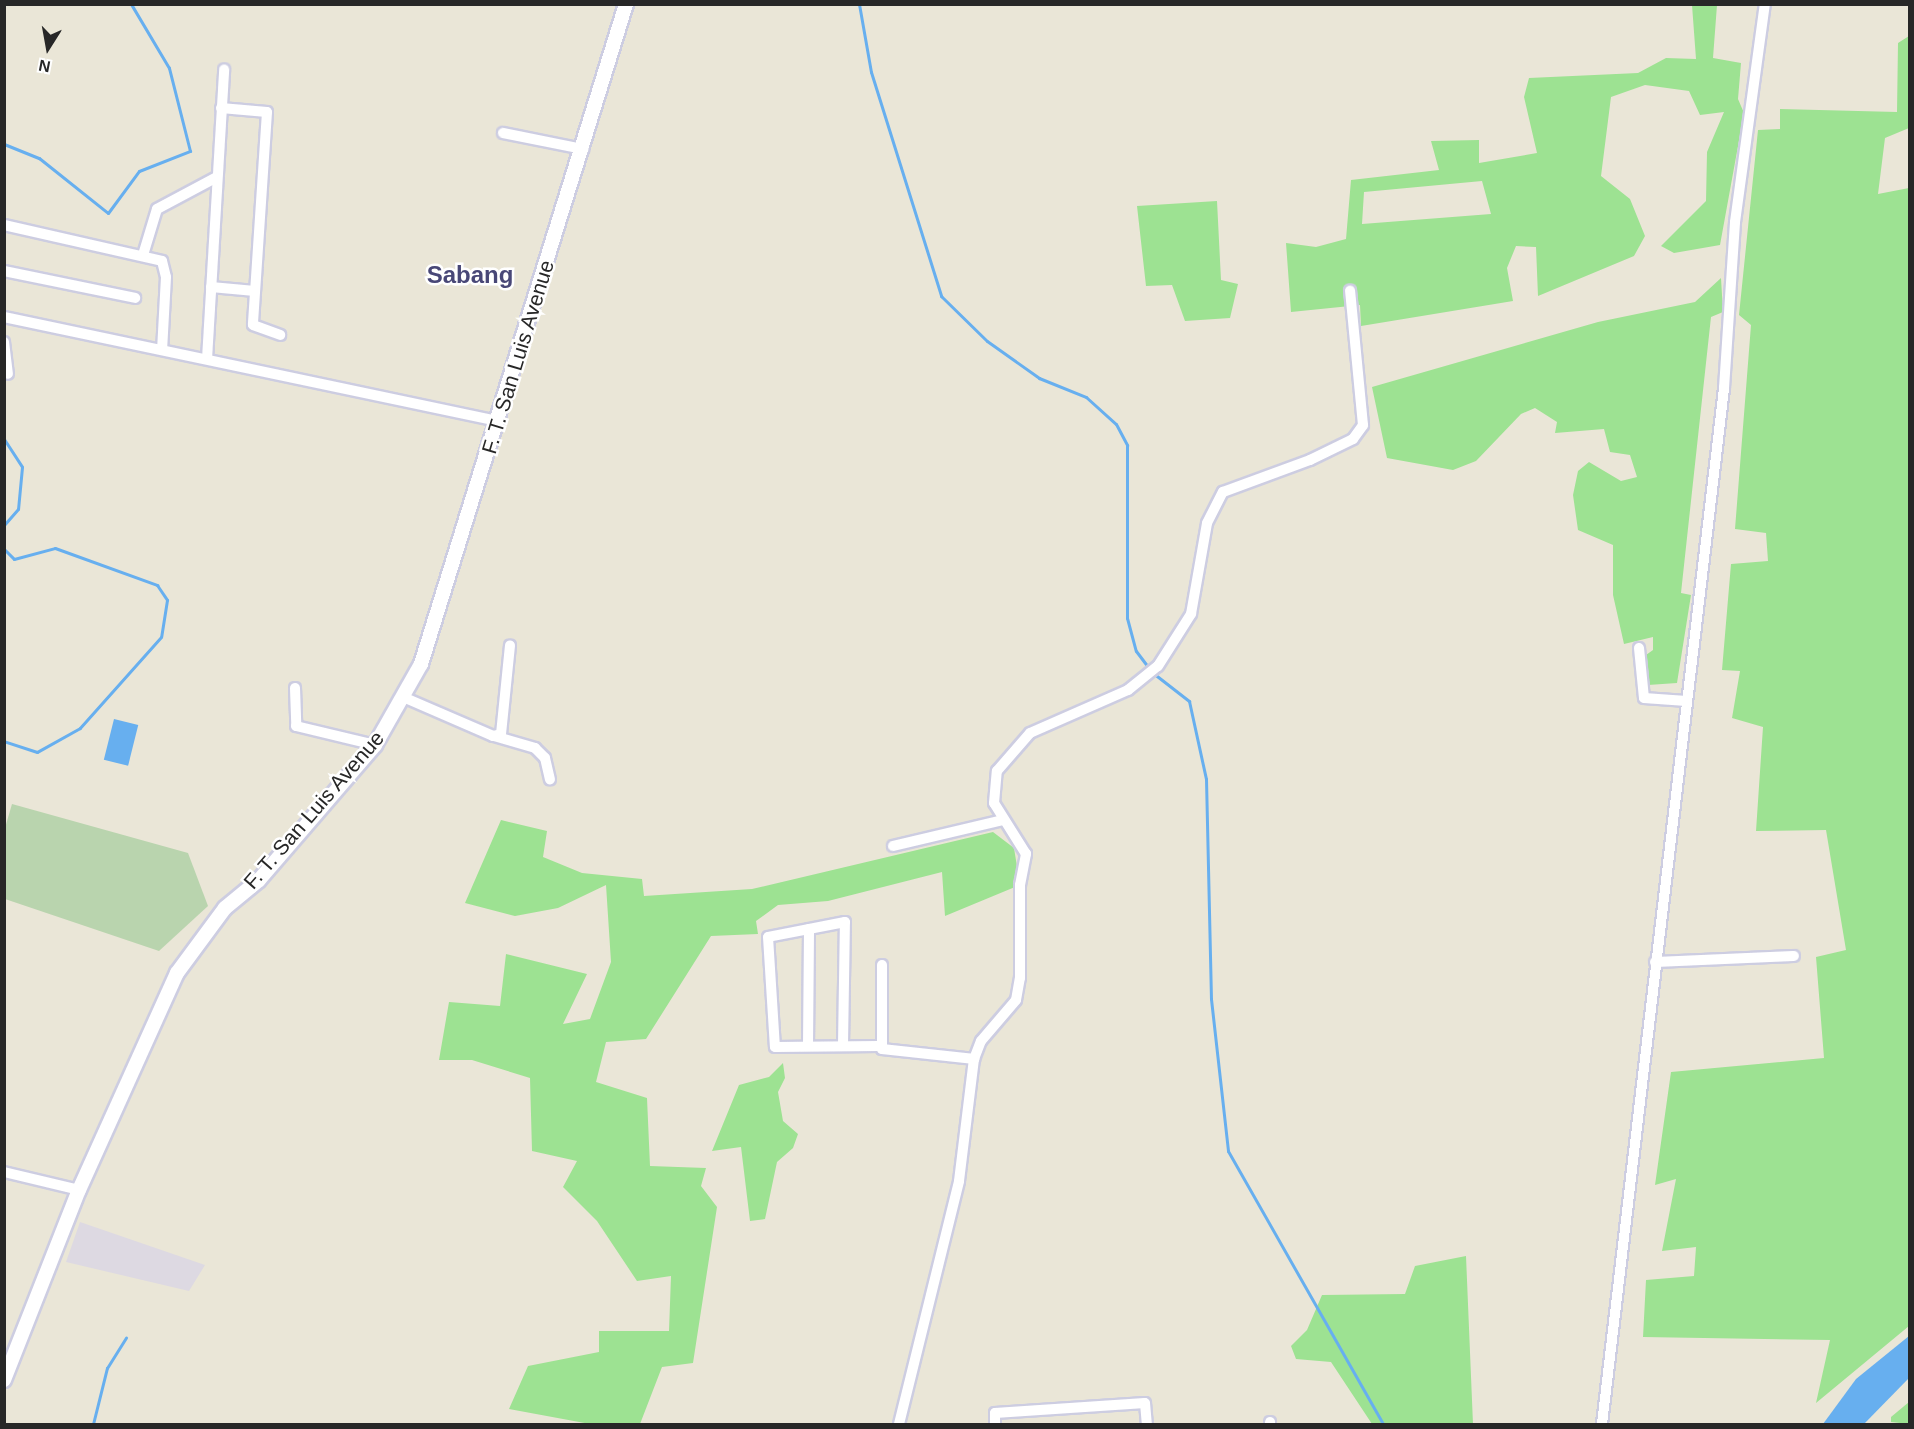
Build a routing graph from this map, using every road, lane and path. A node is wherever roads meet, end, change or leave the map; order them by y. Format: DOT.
graph roads {
  1 [pos="626,4"];
  2 [pos="1765,4"];
  3 [pos="224,69"];
  4 [pos="221,108"];
  5 [pos="503,133"];
  6 [pos="583,149"];
  7 [pos="217,177"];
  8 [pos="4,225"];
  9 [pos="143,255"];
  10 [pos="4,271"];
  11 [pos="211,287"];
  12 [pos="255,291"];
  13 [pos="1350,291"];
  14 [pos="135,298"];
  15 [pos="4,317"];
  16 [pos="280,335"];
  17 [pos="4,342"];
  18 [pos="162,350"];
  19 [pos="207,359"];
  20 [pos="8,374"];
  21 [pos="498,421"];
  22 [pos="510,645"];
  23 [pos="1639,648"];
  24 [pos="295,688"];
  25 [pos="403,697"];
  26 [pos="1683,700"];
  27 [pos="493,736"];
  28 [pos="375,745"];
  29 [pos="550,779"];
  30 [pos="1003,820"];
  31 [pos="893,846"];
  32 [pos="809,929"];
  33 [pos="1794,956"];
  34 [pos="1655,962"];
  35 [pos="882,965"];
  36 [pos="843,1045"];
  37 [pos="808,1046"];
  38 [pos="879,1046"];
  39 [pos="974,1059"];
  40 [pos="4,1172"];
  41 [pos="79,1190"];
  42 [pos="6,1372"];
  43 [pos="899,1425"];
  44 [pos="995,1425"];
  45 [pos="1147,1425"];
  46 [pos="1602,1425"];
  1 -- 6 [label="main road, F. T. San Luis Avenue"];
  2 -- 26 [label="street"];
  3 -- 4 [label="street"];
  4 -- 7 [label="street"];
  4 -- 12 [label="street"];
  5 -- 6 [label="street"];
  6 -- 21 [label="main road, F. T. San Luis Avenue"];
  7 -- 9 [label="street"];
  7 -- 11 [label="street"];
  8 -- 9 [label="street"];
  9 -- 18 [label="street"];
  10 -- 14 [label="street"];
  11 -- 12 [label="street"];
  11 -- 19 [label="street"];
  12 -- 16 [label="street"];
  13 -- 30 [label="street"];
  15 -- 18 [label="street"];
  17 -- 20 [label="street"];
  18 -- 19 [label="street"];
  19 -- 21 [label="street"];
  21 -- 25 [label="main road, F. T. San Luis Avenue"];
  22 -- 27 [label="street"];
  23 -- 26 [label="street"];
  24 -- 28 [label="street"];
  25 -- 27 [label="street"];
  25 -- 28 [label="main road, F. T. San Luis Avenue"];
  26 -- 34 [label="street"];
  27 -- 29 [label="street"];
  28 -- 41 [label="main road, F. T. San Luis Avenue"];
  30 -- 31 [label="street"];
  30 -- 39 [label="street"];
  32 -- 36 [label="street"];
  32 -- 37 [label="street"];
  32 -- 37 [label="street"];
  33 -- 34 [label="street"];
  34 -- 46 [label="street"];
  35 -- 38 [label="street"];
  36 -- 37 [label="street"];
  36 -- 38 [label="street"];
  38 -- 39 [label="street"];
  39 -- 43 [label="street"];
  40 -- 41 [label="street"];
  41 -- 42 [label="main road, F. T. San Luis Avenue"];
  44 -- 45 [label="street"];
}
